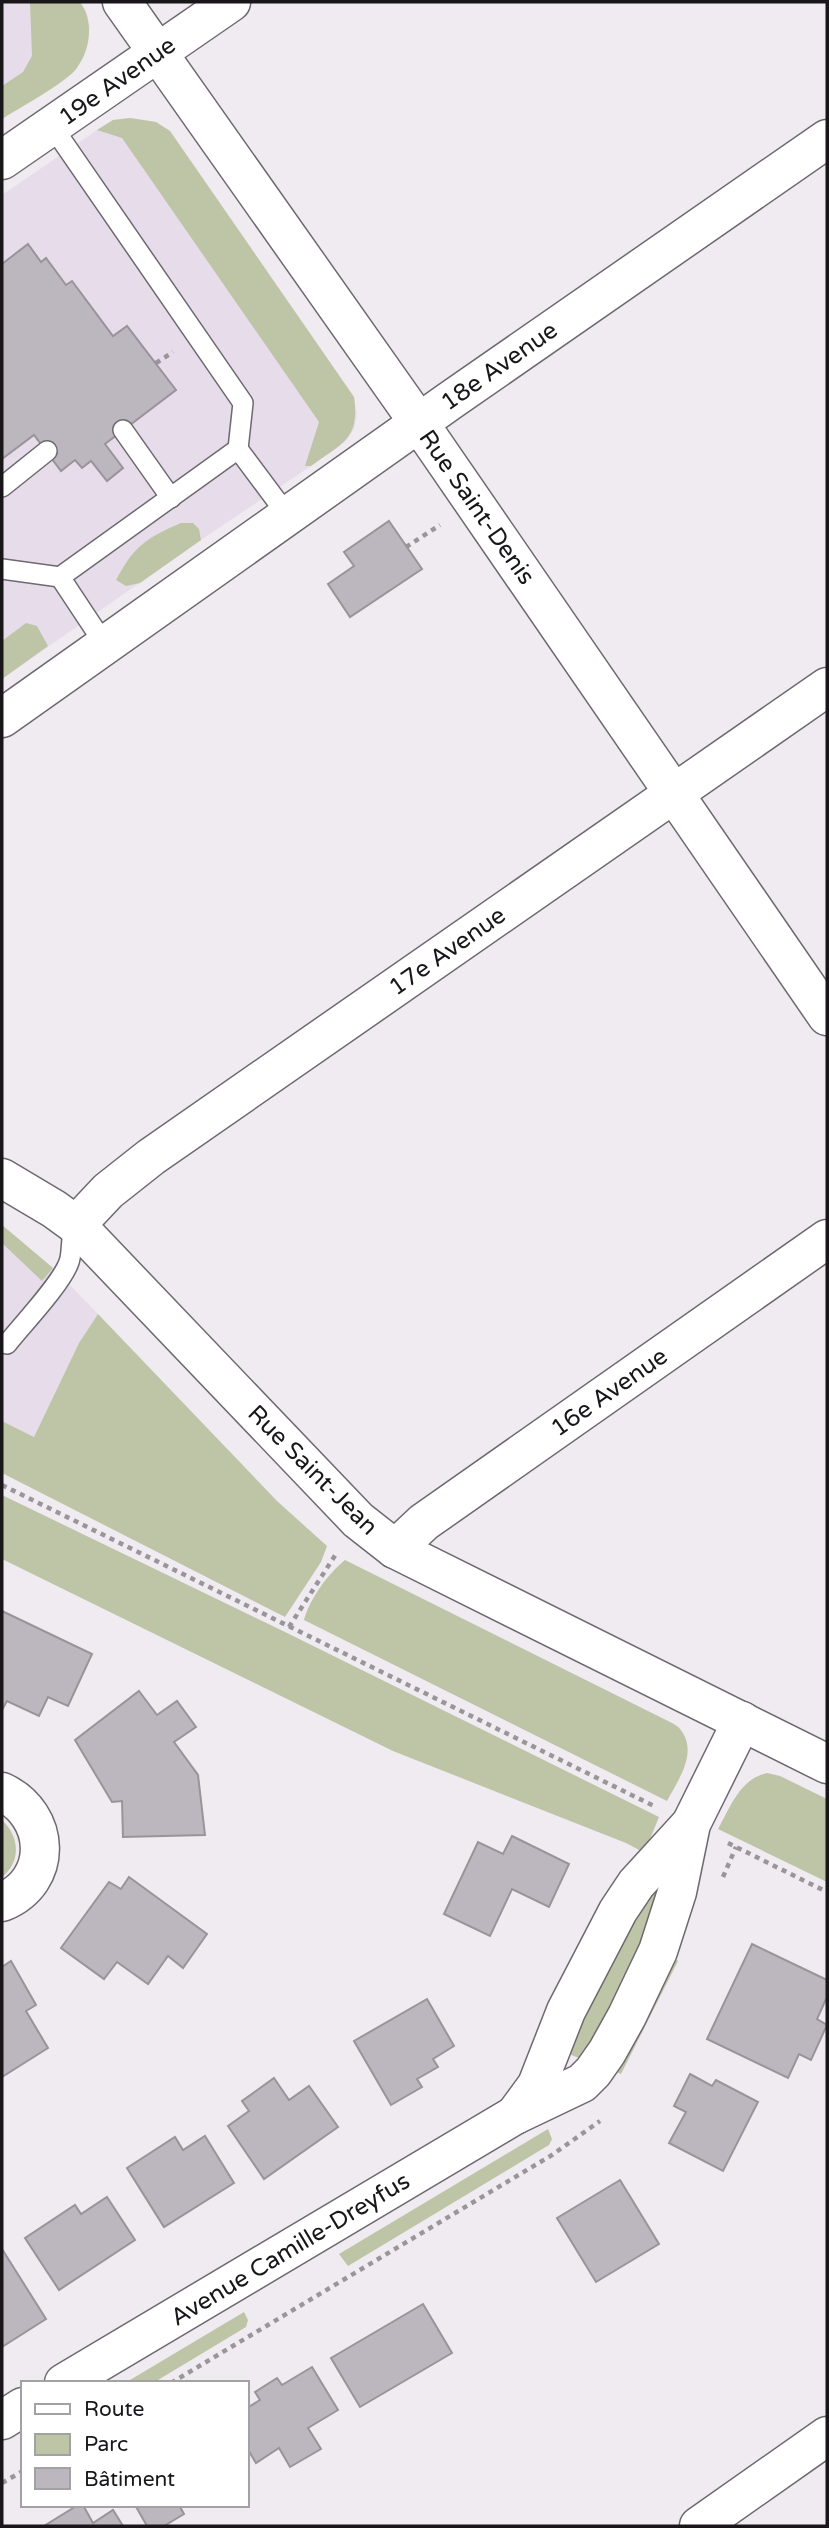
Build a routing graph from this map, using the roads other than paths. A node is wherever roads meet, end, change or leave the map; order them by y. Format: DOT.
graph roads {
  1 [pos="122,2"];
  2 [pos="232,2"];
  3 [pos="158,53"];
  4 [pos="52,126"];
  5 [pos="827,139"];
  6 [pos="2,160"];
  7 [pos="419,423"];
  8 [pos="123,430"];
  9 [pos="238,449"];
  10 [pos="47,452"];
  11 [pos="2,487"];
  12 [pos="171,498"];
  13 [pos="288,516"];
  14 [pos="2,569"];
  15 [pos="60,577"];
  16 [pos="106,645"];
  17 [pos="827,687"];
  18 [pos="2,718"];
  19 [pos="674,793"];
  20 [pos="827,1016"];
  21 [pos="2,1178"];
  22 [pos="76,1225"];
  23 [pos="827,1240"];
  24 [pos="7,1345"];
  25 [pos="394,1549"];
  26 [pos="742,1721"];
  27 [pos="827,1764"];
  28 [pos="2,1792"];
  29 [pos="676,1817"];
  30 [pos="2,1902"];
  31 [pos="515,2115"];
  32 [pos="67,2381"];
  33 [pos="21,2408"];
  34 [pos="2,2420"];
  35 [pos="827,2436"];
  36 [pos="699,2526"];
  1 -- 3 [label="street, Rue Saint-Denis"];
  2 -- 3 [label="street, 19e Avenue"];
  3 -- 4 [label="street, 19e Avenue"];
  3 -- 7 [label="street, Rue Saint-Denis"];
  4 -- 6 [label="street, 19e Avenue"];
  4 -- 9 [label="lane"];
  5 -- 7 [label="street, 18e Avenue"];
  7 -- 13 [label="street, 18e Avenue"];
  7 -- 19 [label="street, Rue Saint-Denis"];
  8 -- 12 [label="lane"];
  9 -- 12 [label="lane"];
  9 -- 13 [label="lane"];
  10 -- 11 [label="lane"];
  12 -- 15 [label="lane"];
  13 -- 16 [label="street, 18e Avenue"];
  14 -- 15 [label="lane"];
  15 -- 16 [label="lane"];
  16 -- 18 [label="street, 18e Avenue"];
  17 -- 19 [label="street, 17e Avenue"];
  19 -- 20 [label="street, Rue Saint-Denis"];
  19 -- 22 [label="street, 17e Avenue"];
  21 -- 22 [label="street, Rue Saint-Jean"];
  22 -- 24 [label="lane"];
  22 -- 25 [label="street, Rue Saint-Jean"];
  23 -- 25 [label="street, 16e Avenue"];
  25 -- 26 [label="street, Rue Saint-Jean"];
  26 -- 27 [label="street, Rue Saint-Jean"];
  26 -- 29 [label="street, Avenue Camille-Dreyfus"];
  28 -- 30 [label="street"];
  29 -- 31 [label="street, Avenue Camille-Dreyfus"];
  29 -- 31 [label="street, Avenue Camille-Dreyfus"];
  31 -- 32 [label="street, Avenue Camille-Dreyfus"];
  33 -- 34 [label="street"];
  35 -- 36 [label="street"];
}
